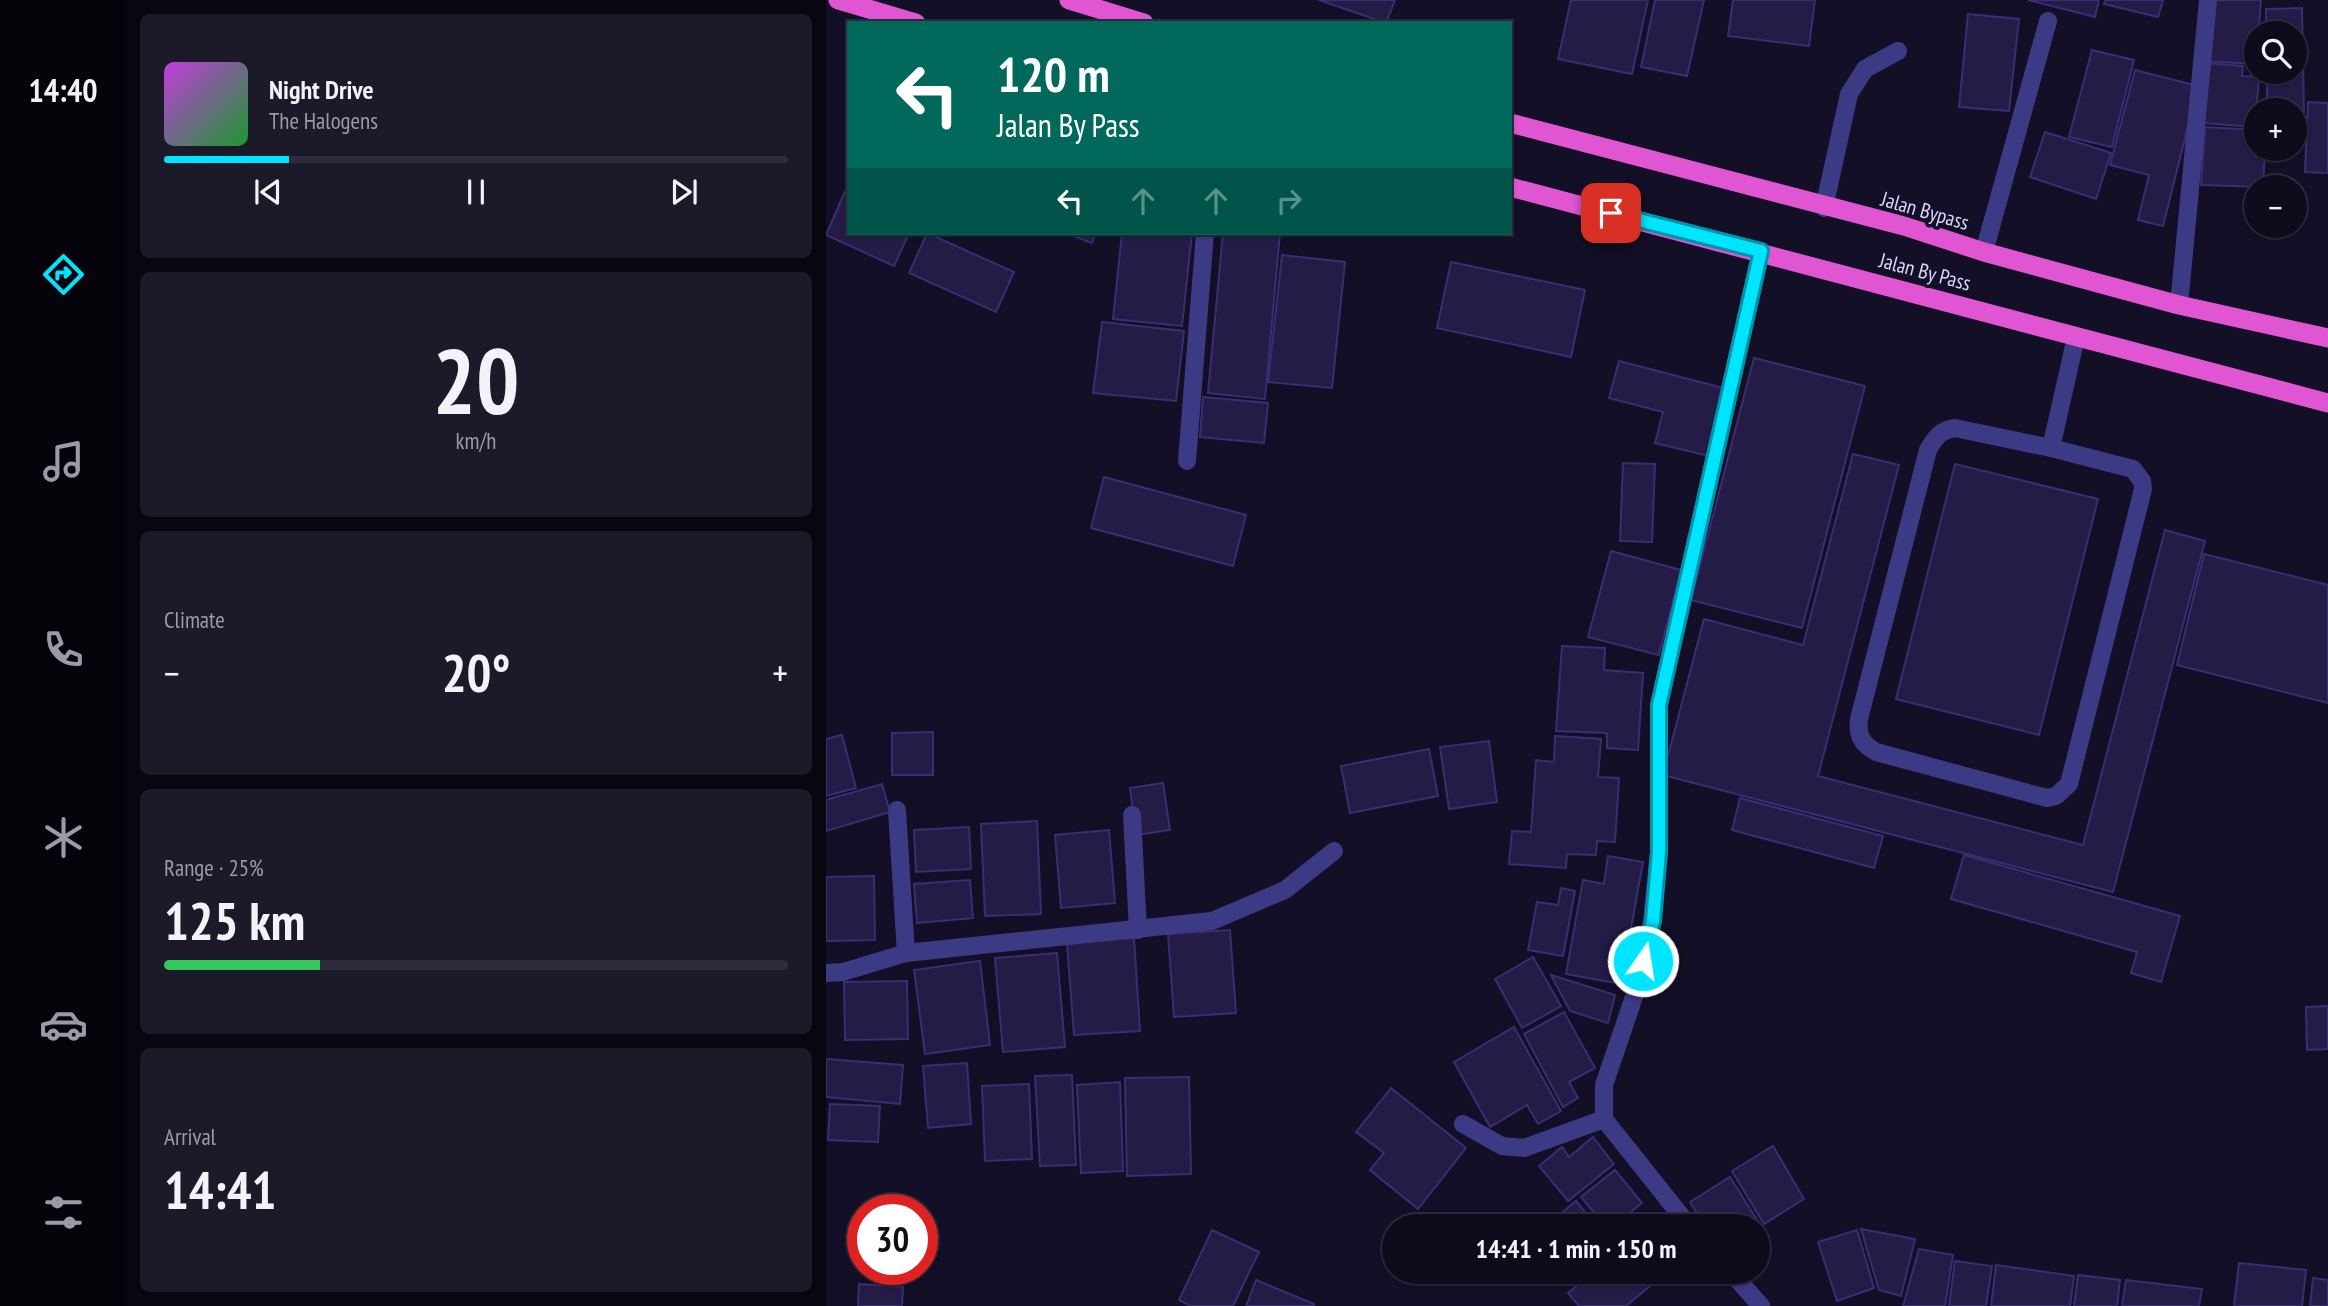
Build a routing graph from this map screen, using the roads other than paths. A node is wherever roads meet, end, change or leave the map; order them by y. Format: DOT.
graph roads {
  1 [pos="838,0"];
  2 [pos="1069,0"];
  3 [pos="2208,0"];
  4 [pos="909,21"];
  5 [pos="1137,21"];
  6 [pos="2048,21"];
  7 [pos="1898,51"];
  8 [pos="1512,124"];
  9 [pos="1512,188"];
  10 [pos="1824,208"];
  11 [pos="1205,235"];
  12 [pos="1761,251"];
  13 [pos="1984,252"];
  14 [pos="2179,305"];
  15 [pos="2076,337"];
  16 [pos="2328,338"];
  17 [pos="2328,403"];
  18 [pos="2051,448"];
  19 [pos="1187,461"];
  20 [pos="897,810"];
  21 [pos="1132,815"];
  22 [pos="1334,851"];
  23 [pos="1138,930"];
  24 [pos="906,953"];
  25 [pos="826,973"];
  26 [pos="1604,1119"];
  27 [pos="1463,1124"];
  28 [pos="1680,1214"];
  29 [pos="1742,1284"];
  30 [pos="1761,1306"];
  1 -- 4 [label="highway"];
  2 -- 5 [label="highway"];
  3 -- 14 [label="street"];
  6 -- 13 [label="street"];
  7 -- 10 [label="street"];
  8 -- 10 [label="highway, Jalan Bypass"];
  9 -- 12 [label="highway, Jalan By Pass"];
  10 -- 13 [label="highway, Jalan Bypass"];
  11 -- 19 [label="street"];
  12 -- 15 [label="highway, Jalan By Pass"];
  12 -- 26 [label="street"];
  13 -- 14 [label="highway, Jalan Bypass"];
  14 -- 16 [label="highway, Jalan Bypass"];
  15 -- 17 [label="highway, Jalan By Pass"];
  15 -- 18 [label="street"];
  18 -- 18 [label="street"];
  20 -- 24 [label="street"];
  21 -- 23 [label="street"];
  22 -- 23 [label="street"];
  23 -- 24 [label="street"];
  24 -- 25 [label="street"];
  26 -- 27 [label="street"];
  26 -- 28 [label="street"];
  29 -- 30 [label="street"];
}
